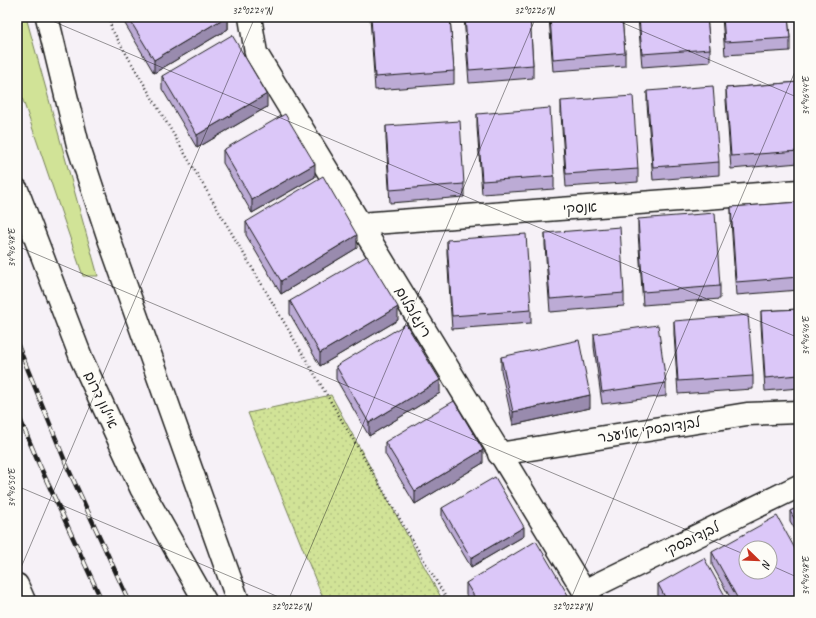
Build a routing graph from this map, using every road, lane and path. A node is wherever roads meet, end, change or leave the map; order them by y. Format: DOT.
graph roads {
  1 [pos="47,17"];
  2 [pos="110,17"];
  3 [pos="250,17"];
  4 [pos="17,190"];
  5 [pos="799,191"];
  6 [pos="360,224"];
  7 [pos="799,412"];
  8 [pos="499,454"];
  9 [pos="799,486"];
  10 [pos="17,585"];
  11 [pos="587,596"];
  12 [pos="24,601"];
  13 [pos="204,601"];
  14 [pos="238,601"];
  15 [pos="448,601"];
  1 -- 14 [label="main road"];
  2 -- 15 [label="path"];
  3 -- 6 [label="main road, רינגלבלום"];
  4 -- 13 [label="main road, איילון דרום"];
  5 -- 6 [label="main road, אנסקי"];
  6 -- 8 [label="main road, רינגלבלום"];
  7 -- 8 [label="main road, לבנדובסקי אליעזר"];
  8 -- 11 [label="main road, רינגלבלום"];
  9 -- 11 [label="main road, לבנדובסקי"];
  10 -- 12 [label="main road"];
}
